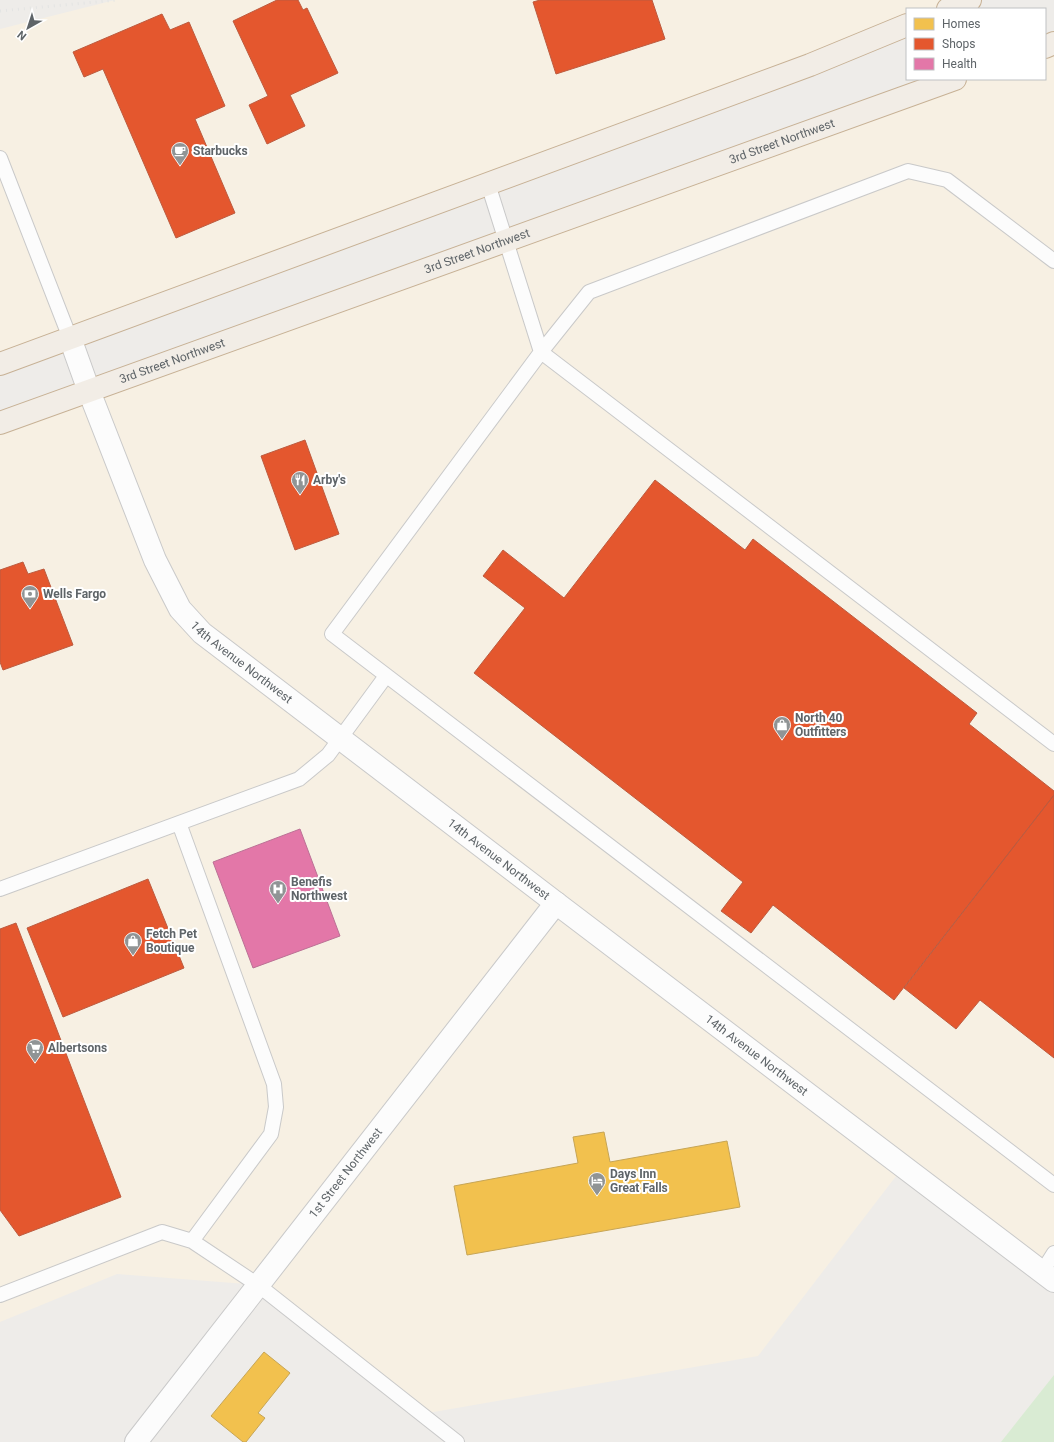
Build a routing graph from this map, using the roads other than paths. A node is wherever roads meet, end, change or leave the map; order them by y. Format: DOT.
graph roads {
  1 [pos="970,0"];
  2 [pos="950,8"];
  3 [pos="906,25"];
  4 [pos="952,80"];
  5 [pos="0,158"];
  6 [pos="488,184"];
  7 [pos="506,241"];
  8 [pos="1054,261"];
  9 [pos="70,338"];
  10 [pos="541,352"];
  11 [pos="0,364"];
  12 [pos="89,390"];
  13 [pos="0,423"];
  14 [pos="386,676"];
  15 [pos="340,740"];
  16 [pos="1054,744"];
  17 [pos="179,823"];
  18 [pos="0,889"];
  19 [pos="556,903"];
  20 [pos="1054,1185"];
  21 [pos="192,1241"];
  22 [pos="1054,1253"];
  23 [pos="1048,1277"];
  24 [pos="258,1286"];
  25 [pos="0,1295"];
  26 [pos="136,1442"];
  27 [pos="457,1442"];
  1 -- 2 [label="highway"];
  3 -- 6 [label="highway"];
  4 -- 7 [label="highway, 3rd Street Northwest"];
  5 -- 9 [label="lane"];
  6 -- 7 [label="lane"];
  6 -- 9 [label="highway"];
  7 -- 10 [label="lane"];
  7 -- 12 [label="highway, 3rd Street Northwest"];
  8 -- 10 [label="lane"];
  9 -- 11 [label="highway"];
  9 -- 12 [label="street, 14th Avenue Northwest"];
  10 -- 14 [label="lane"];
  10 -- 16 [label="lane"];
  12 -- 13 [label="highway, 3rd Street Northwest"];
  12 -- 15 [label="street, 14th Avenue Northwest"];
  14 -- 15 [label="lane"];
  14 -- 20 [label="lane"];
  15 -- 17 [label="lane"];
  15 -- 19 [label="street, 14th Avenue Northwest"];
  17 -- 18 [label="lane"];
  17 -- 21 [label="lane"];
  19 -- 23 [label="street, 14th Avenue Northwest"];
  19 -- 24 [label="street, 1st Street Northwest"];
  21 -- 24 [label="lane"];
  21 -- 25 [label="lane"];
  22 -- 23 [label="lane"];
  24 -- 26 [label="street, 1st Street Northwest"];
  24 -- 27 [label="lane"];
}
